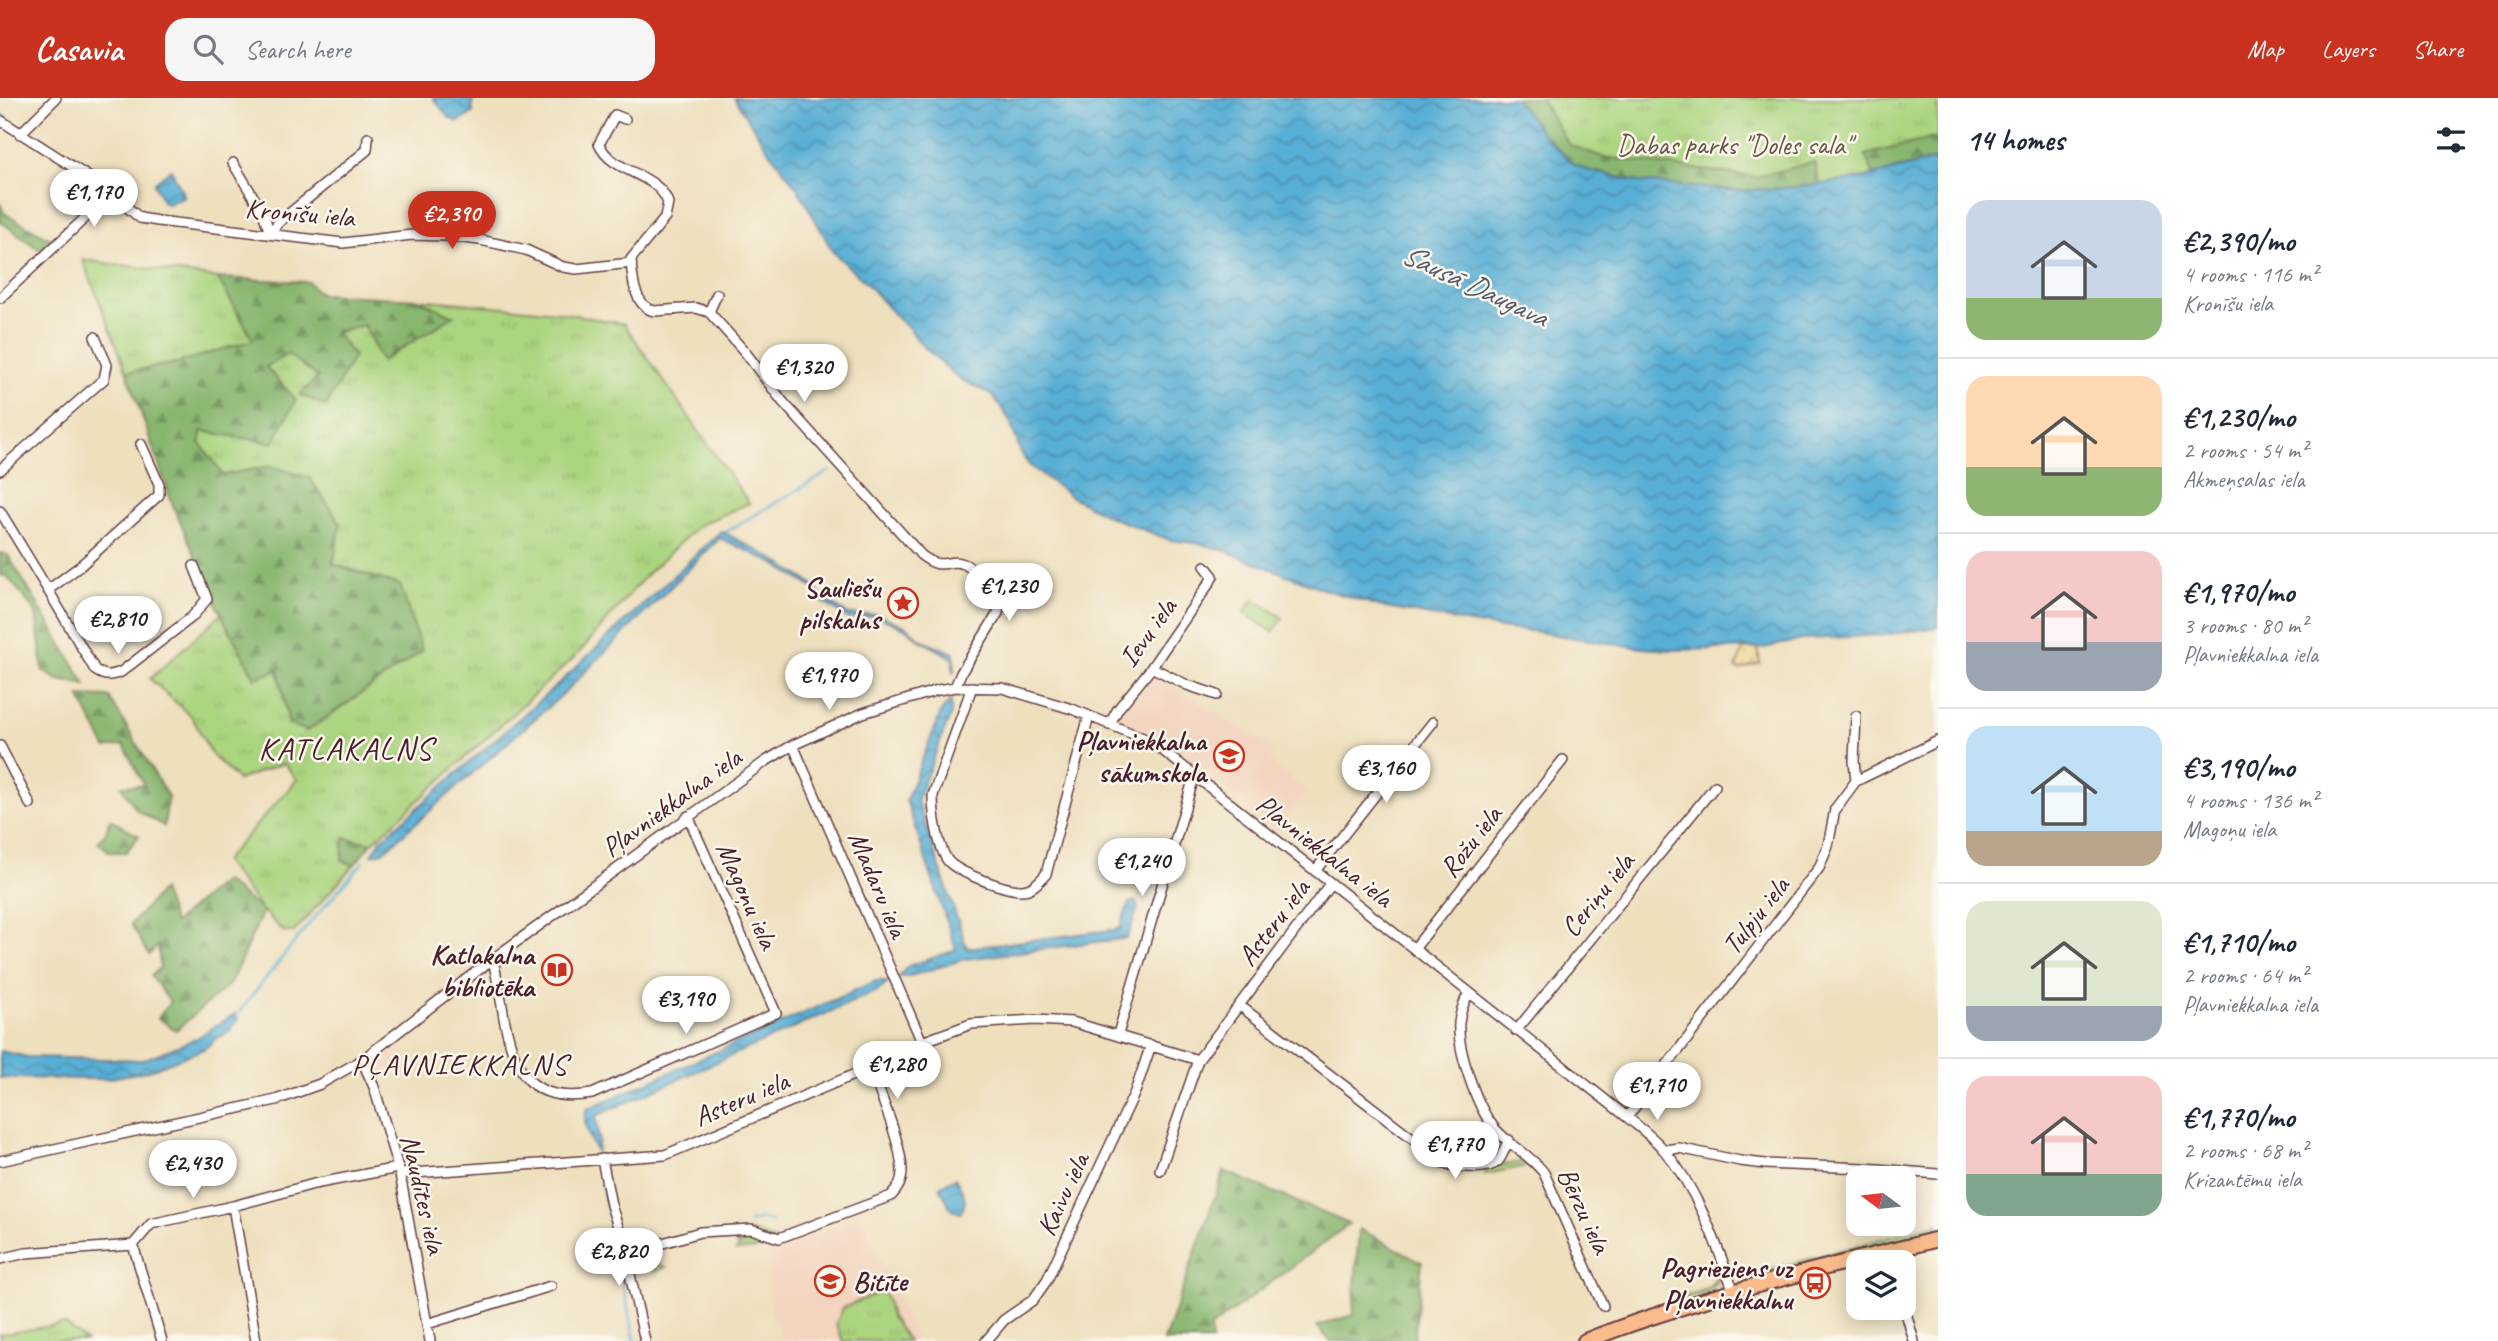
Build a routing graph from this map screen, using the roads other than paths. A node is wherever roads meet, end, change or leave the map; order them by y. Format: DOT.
graph roads {
  1 [pos="56,98"];
  2 [pos="625,119"];
  3 [pos="0,120"];
  4 [pos="20,134"];
  5 [pos="368,138"];
  6 [pos="233,163"];
  7 [pos="104,195"];
  8 [pos="270,233"];
  9 [pos="631,263"];
  10 [pos="717,294"];
  11 [pos="0,298"];
  12 [pos="709,312"];
  13 [pos="95,337"];
  14 [pos="141,444"];
  15 [pos="0,470"];
  16 [pos="0,511"];
  17 [pos="194,566"];
  18 [pos="1205,566"];
  19 [pos="48,590"];
  20 [pos="1153,665"];
  21 [pos="956,687"];
  22 [pos="972,687"];
  23 [pos="1217,695"];
  24 [pos="1089,716"];
  25 [pos="1856,716"];
  26 [pos="1433,722"];
  27 [pos="1109,724"];
  28 [pos="1938,741"];
  29 [pos="793,745"];
  30 [pos="0,746"];
  31 [pos="1563,760"];
  32 [pos="1196,776"];
  33 [pos="1856,781"];
  34 [pos="1715,786"];
  35 [pos="30,804"];
  36 [pos="688,816"];
  37 [pos="1315,871"];
  38 [pos="1330,884"];
  39 [pos="1414,949"];
  40 [pos="493,959"];
  41 [pos="1469,992"];
  42 [pos="1239,1005"];
  43 [pos="1516,1031"];
  44 [pos="1118,1034"];
  45 [pos="922,1042"];
  46 [pos="1151,1045"];
  47 [pos="362,1060"];
  48 [pos="1198,1060"];
  49 [pos="870,1067"];
  50 [pos="1627,1117"];
  51 [pos="1509,1140"];
  52 [pos="1664,1150"];
  53 [pos="601,1159"];
  54 [pos="0,1161"];
  55 [pos="1160,1170"];
  56 [pos="399,1171"];
  57 [pos="1938,1174"];
  58 [pos="233,1206"];
  59 [pos="1938,1239"];
  60 [pos="133,1245"];
  61 [pos="1908,1250"];
  62 [pos="626,1254"];
  63 [pos="0,1259"];
  64 [pos="1846,1266"];
  65 [pos="551,1286"];
  66 [pos="1734,1292"];
  67 [pos="1603,1306"];
  68 [pos="1908,1320"];
  69 [pos="427,1324"];
  70 [pos="1614,1336"];
  71 [pos="162,1341"];
  72 [pos="256,1341"];
  73 [pos="430,1341"];
  74 [pos="645,1341"];
  75 [pos="986,1341"];
  76 [pos="1585,1341"];
  77 [pos="1914,1341"];
  1 -- 4 [label="street"];
  2 -- 9 [label="street"];
  3 -- 4 [label="street, Kronīšu iela"];
  4 -- 7 [label="street, Kronīšu iela"];
  5 -- 8 [label="street"];
  6 -- 8 [label="street"];
  7 -- 8 [label="street, Kronīšu iela"];
  7 -- 11 [label="street"];
  8 -- 9 [label="street, Kronīšu iela"];
  9 -- 12 [label="street"];
  10 -- 12 [label="street"];
  12 -- 21 [label="street"];
  13 -- 15 [label="street"];
  14 -- 19 [label="street"];
  16 -- 19 [label="street"];
  17 -- 19 [label="street"];
  18 -- 20 [label="street, Ievu iela"];
  20 -- 23 [label="street"];
  20 -- 27 [label="street, Ievu iela"];
  21 -- 22 [label="street, Pļavniekkalna iela"];
  21 -- 29 [label="street, Pļavniekkalna iela"];
  22 -- 24 [label="street, Pļavniekkalna iela"];
  22 -- 24 [label="street"];
  24 -- 27 [label="street, Pļavniekkalna iela"];
  25 -- 33 [label="street"];
  26 -- 37 [label="street"];
  27 -- 32 [label="street, Pļavniekkalna iela"];
  28 -- 33 [label="street"];
  29 -- 36 [label="street, Pļavniekkalna iela"];
  29 -- 45 [label="street, Madaru iela"];
  30 -- 35 [label="street"];
  31 -- 39 [label="street, Rožu iela"];
  32 -- 37 [label="street, Pļavniekkalna iela"];
  32 -- 44 [label="street"];
  33 -- 50 [label="street, Tulpju iela"];
  34 -- 43 [label="street, Ceriņu iela"];
  36 -- 40 [label="street, Pļavniekkalna iela"];
  36 -- 40 [label="street, Magoņu iela"];
  37 -- 38 [label="street, Pļavniekkalna iela"];
  38 -- 39 [label="street, Pļavniekkalna iela"];
  38 -- 42 [label="street, Asteru iela"];
  39 -- 41 [label="street, Pļavniekkalna iela"];
  40 -- 47 [label="street, Pļavniekkalna iela"];
  41 -- 43 [label="street, Pļavniekkalna iela"];
  41 -- 51 [label="street, Bērzu iela"];
  42 -- 48 [label="street, Asteru iela"];
  42 -- 51 [label="street"];
  43 -- 50 [label="street, Pļavniekkalna iela"];
  44 -- 45 [label="street, Asteru iela"];
  44 -- 46 [label="street, Asteru iela"];
  45 -- 49 [label="street, Asteru iela"];
  46 -- 48 [label="street, Asteru iela"];
  46 -- 75 [label="street, Kaivu iela"];
  47 -- 54 [label="street, Pļavniekkalna iela"];
  47 -- 56 [label="street, Naudītes iela"];
  48 -- 55 [label="street"];
  49 -- 53 [label="street, Asteru iela"];
  49 -- 62 [label="street"];
  50 -- 52 [label="street, Pļavniekkalna iela"];
  51 -- 67 [label="street, Bērzu iela"];
  52 -- 57 [label="street"];
  52 -- 66 [label="street, Pļavniekkalna iela"];
  53 -- 56 [label="street, Asteru iela"];
  53 -- 62 [label="street"];
  56 -- 58 [label="street, Asteru iela"];
  56 -- 69 [label="street, Naudītes iela"];
  58 -- 60 [label="street, Asteru iela"];
  58 -- 72 [label="street"];
  59 -- 61 [label="main road"];
  60 -- 63 [label="street"];
  60 -- 71 [label="street"];
  62 -- 74 [label="street"];
  64 -- 66 [label="main road"];
  65 -- 69 [label="street"];
  66 -- 70 [label="main road"];
  68 -- 77 [label="street"];
  69 -- 73 [label="street, Naudītes iela"];
  70 -- 76 [label="main road"];
}
